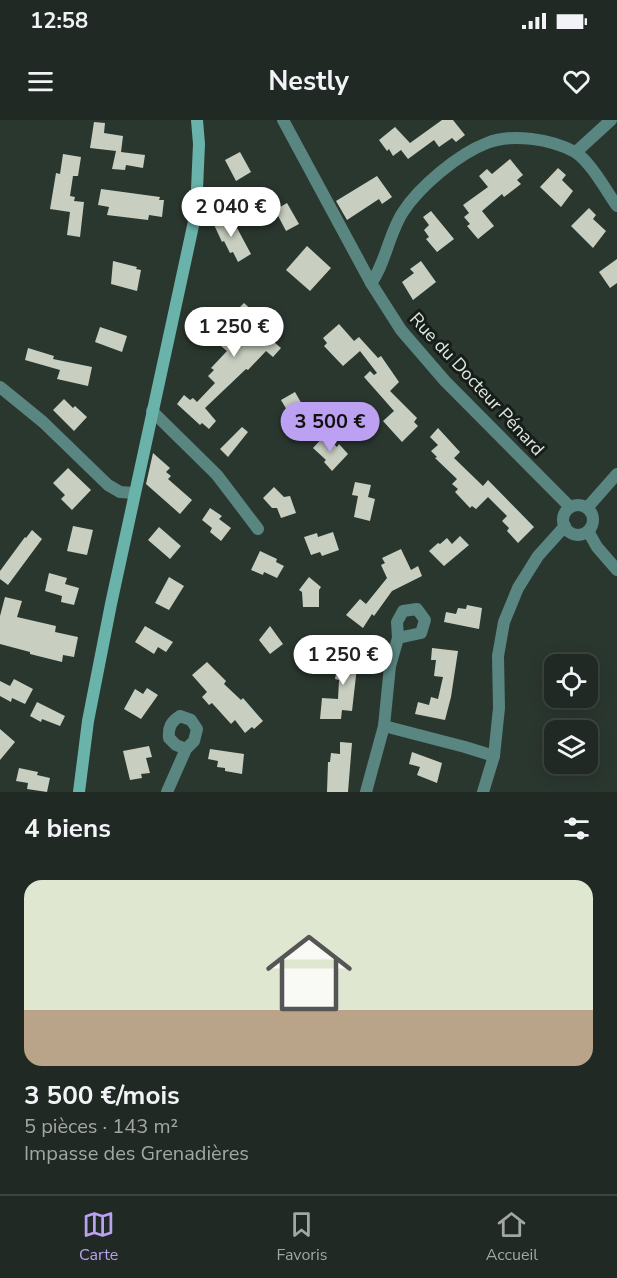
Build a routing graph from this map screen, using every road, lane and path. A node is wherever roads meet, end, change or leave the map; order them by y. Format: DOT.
graph roads {
  1 [pos="197,120"];
  2 [pos="283,120"];
  3 [pos="611,120"];
  4 [pos="576,152"];
  5 [pos="617,206"];
  6 [pos="371,283"];
  7 [pos="0,387"];
  8 [pos="152,411"];
  9 [pos="617,474"];
  10 [pos="134,493"];
  11 [pos="570,507"];
  12 [pos="587,508"];
  13 [pos="565,526"];
  14 [pos="258,529"];
  15 [pos="588,531"];
  16 [pos="617,570"];
  17 [pos="398,638"];
  18 [pos="384,726"];
  19 [pos="186,749"];
  20 [pos="494,756"];
  21 [pos="79,792"];
  22 [pos="166,792"];
  23 [pos="366,792"];
  24 [pos="483,792"];
  1 -- 8 [label="main road"];
  2 -- 6 [label="street, Rue du Docteur Pénard"];
  3 -- 4 [label="street"];
  4 -- 5 [label="street"];
  4 -- 6 [label="street"];
  6 -- 11 [label="street, Rue du Docteur Pénard"];
  7 -- 10 [label="street"];
  8 -- 10 [label="main road"];
  8 -- 14 [label="street"];
  9 -- 12 [label="street"];
  10 -- 21 [label="main road"];
  11 -- 12 [label="street"];
  11 -- 13 [label="street"];
  12 -- 15 [label="street"];
  13 -- 15 [label="street"];
  13 -- 20 [label="street"];
  15 -- 16 [label="street"];
  17 -- 18 [label="street"];
  18 -- 20 [label="street"];
  18 -- 23 [label="street"];
  19 -- 22 [label="street"];
  20 -- 24 [label="street"];
}
